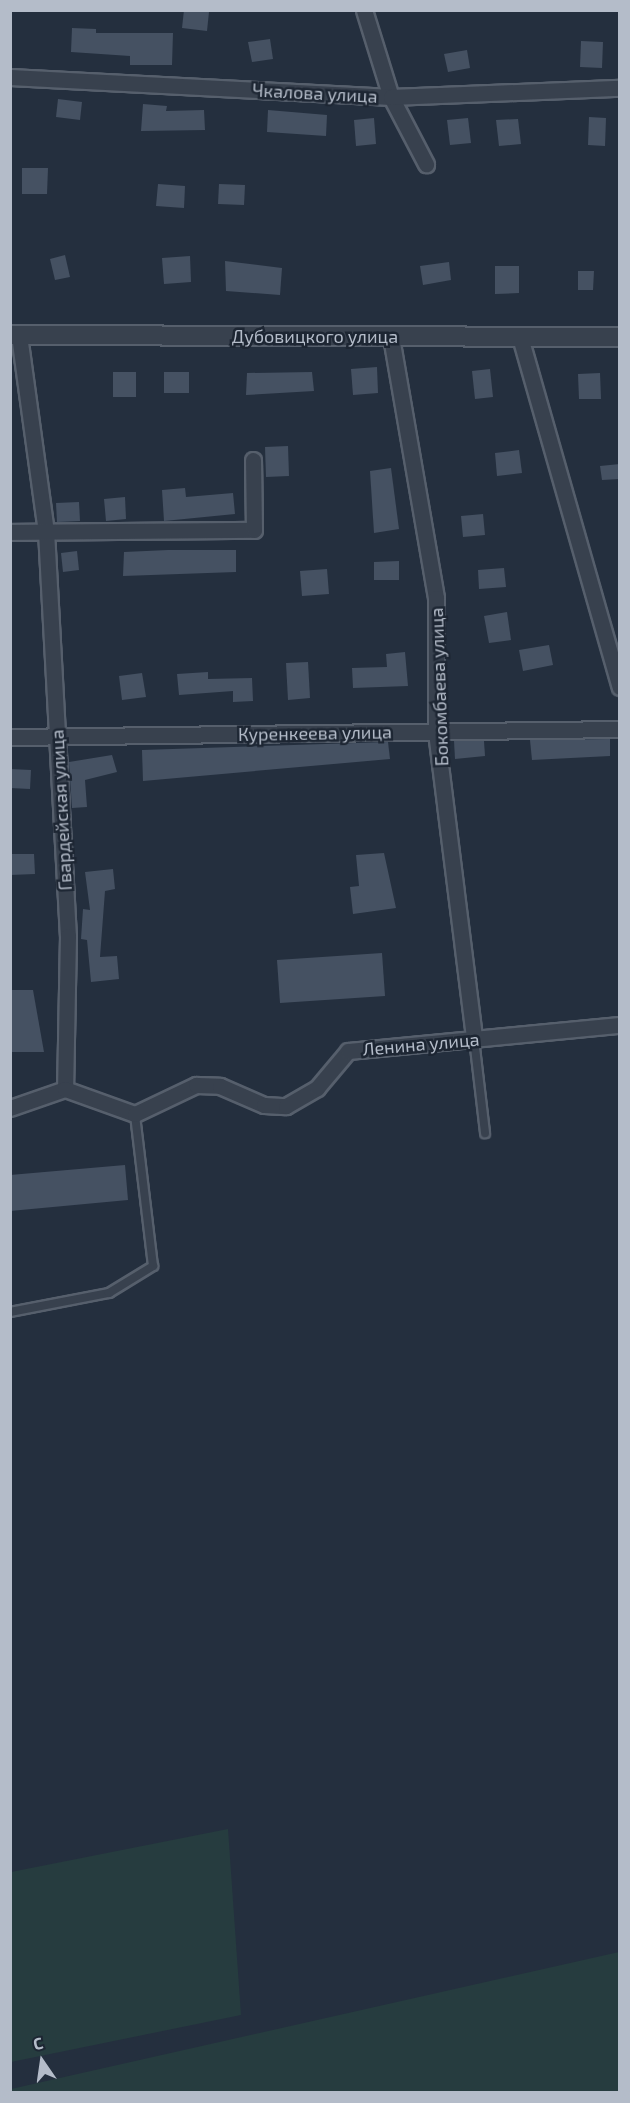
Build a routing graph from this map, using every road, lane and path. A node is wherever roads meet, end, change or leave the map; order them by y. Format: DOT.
graph roads {
  1 [pos="364,10"];
  2 [pos="10,77"];
  3 [pos="620,88"];
  4 [pos="391,97"];
  5 [pos="426,164"];
  6 [pos="15,335"];
  7 [pos="391,337"];
  8 [pos="520,337"];
  9 [pos="620,337"];
  10 [pos="253,459"];
  11 [pos="46,531"];
  12 [pos="10,532"];
  13 [pos="620,687"];
  14 [pos="620,729"];
  15 [pos="436,732"];
  16 [pos="57,736"];
  17 [pos="10,737"];
  18 [pos="620,1025"];
  19 [pos="474,1039"];
  20 [pos="65,1089"];
  21 [pos="10,1108"];
  22 [pos="135,1114"];
  23 [pos="485,1133"];
  24 [pos="10,1312"];
  1 -- 4 [label="street"];
  2 -- 4 [label="street, Чкалова улица"];
  3 -- 4 [label="street, Чкалова улица"];
  4 -- 5 [label="street"];
  6 -- 7 [label="street, Дубовицкого улица"];
  6 -- 11 [label="street, Гвардейская улица"];
  7 -- 8 [label="street, Дубовицкого улица"];
  7 -- 15 [label="street, Бокомбаева улица"];
  8 -- 9 [label="street, Дубовицкого улица"];
  8 -- 13 [label="street"];
  10 -- 11 [label="street"];
  11 -- 12 [label="street"];
  11 -- 16 [label="street, Гвардейская улица"];
  14 -- 15 [label="street, Куренкеева улица"];
  15 -- 16 [label="street, Куренкеева улица"];
  15 -- 19 [label="street, Бокомбаева улица"];
  16 -- 17 [label="street, Куренкеева улица"];
  16 -- 20 [label="street, Гвардейская улица"];
  18 -- 19 [label="street, Ленина улица"];
  19 -- 22 [label="street, Ленина улица"];
  19 -- 23 [label="lane"];
  20 -- 21 [label="street"];
  20 -- 22 [label="street"];
  22 -- 24 [label="lane"];
}
